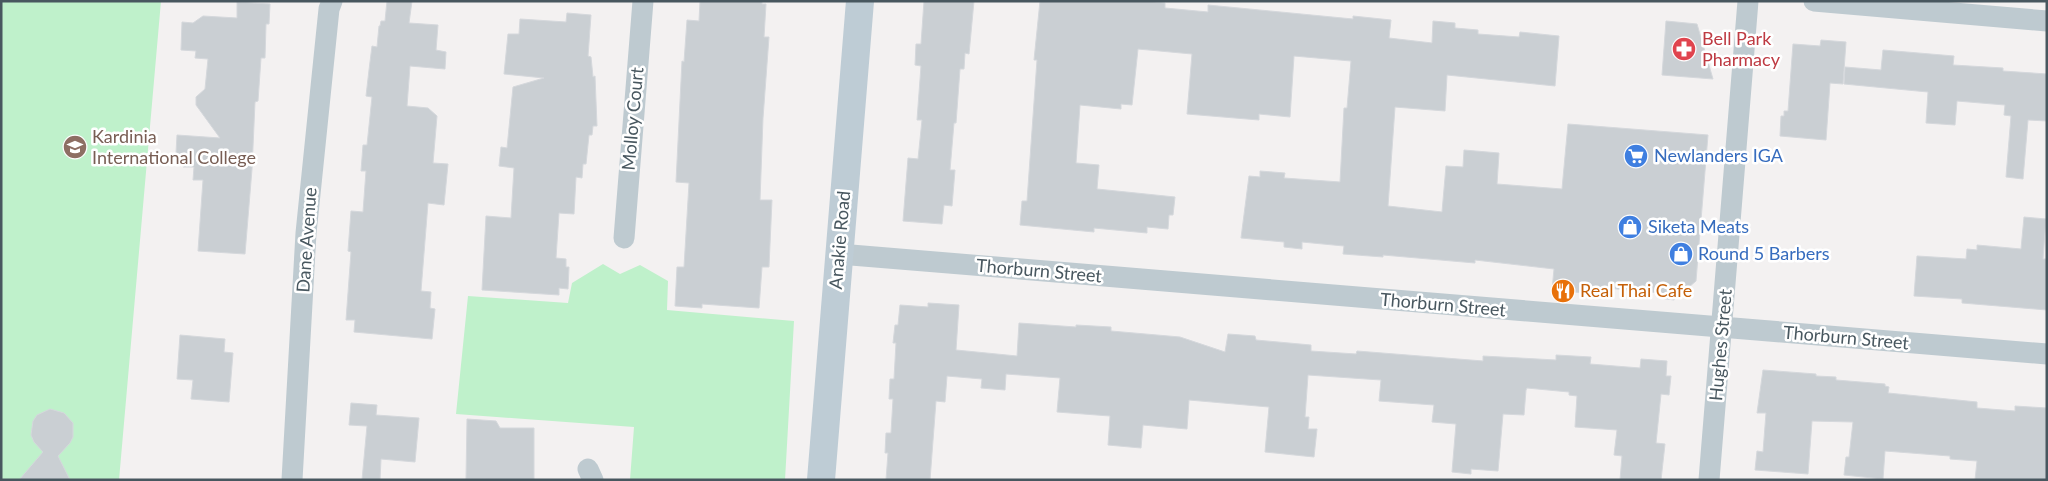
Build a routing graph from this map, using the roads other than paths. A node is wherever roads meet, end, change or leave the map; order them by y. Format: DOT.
graph roads {
  1 [pos="332,1"];
  2 [pos="643,1"];
  3 [pos="860,1"];
  4 [pos="1748,1"];
  5 [pos="1814,1"];
  6 [pos="2047,21"];
  7 [pos="624,238"];
  8 [pos="839,254"];
  9 [pos="1722,328"];
  10 [pos="2047,354"];
  11 [pos="292,480"];
  12 [pos="821,480"];
  13 [pos="1709,480"];
  1 -- 11 [label="street, Dane Avenue"];
  2 -- 7 [label="street, Molloy Court"];
  3 -- 8 [label="main road, Anakie Road"];
  4 -- 9 [label="street, Hughes Street"];
  5 -- 6 [label="street"];
  8 -- 9 [label="street, Thorburn Street"];
  8 -- 12 [label="main road, Anakie Road"];
  9 -- 10 [label="street, Thorburn Street"];
  9 -- 13 [label="street, Hughes Street"];
}
